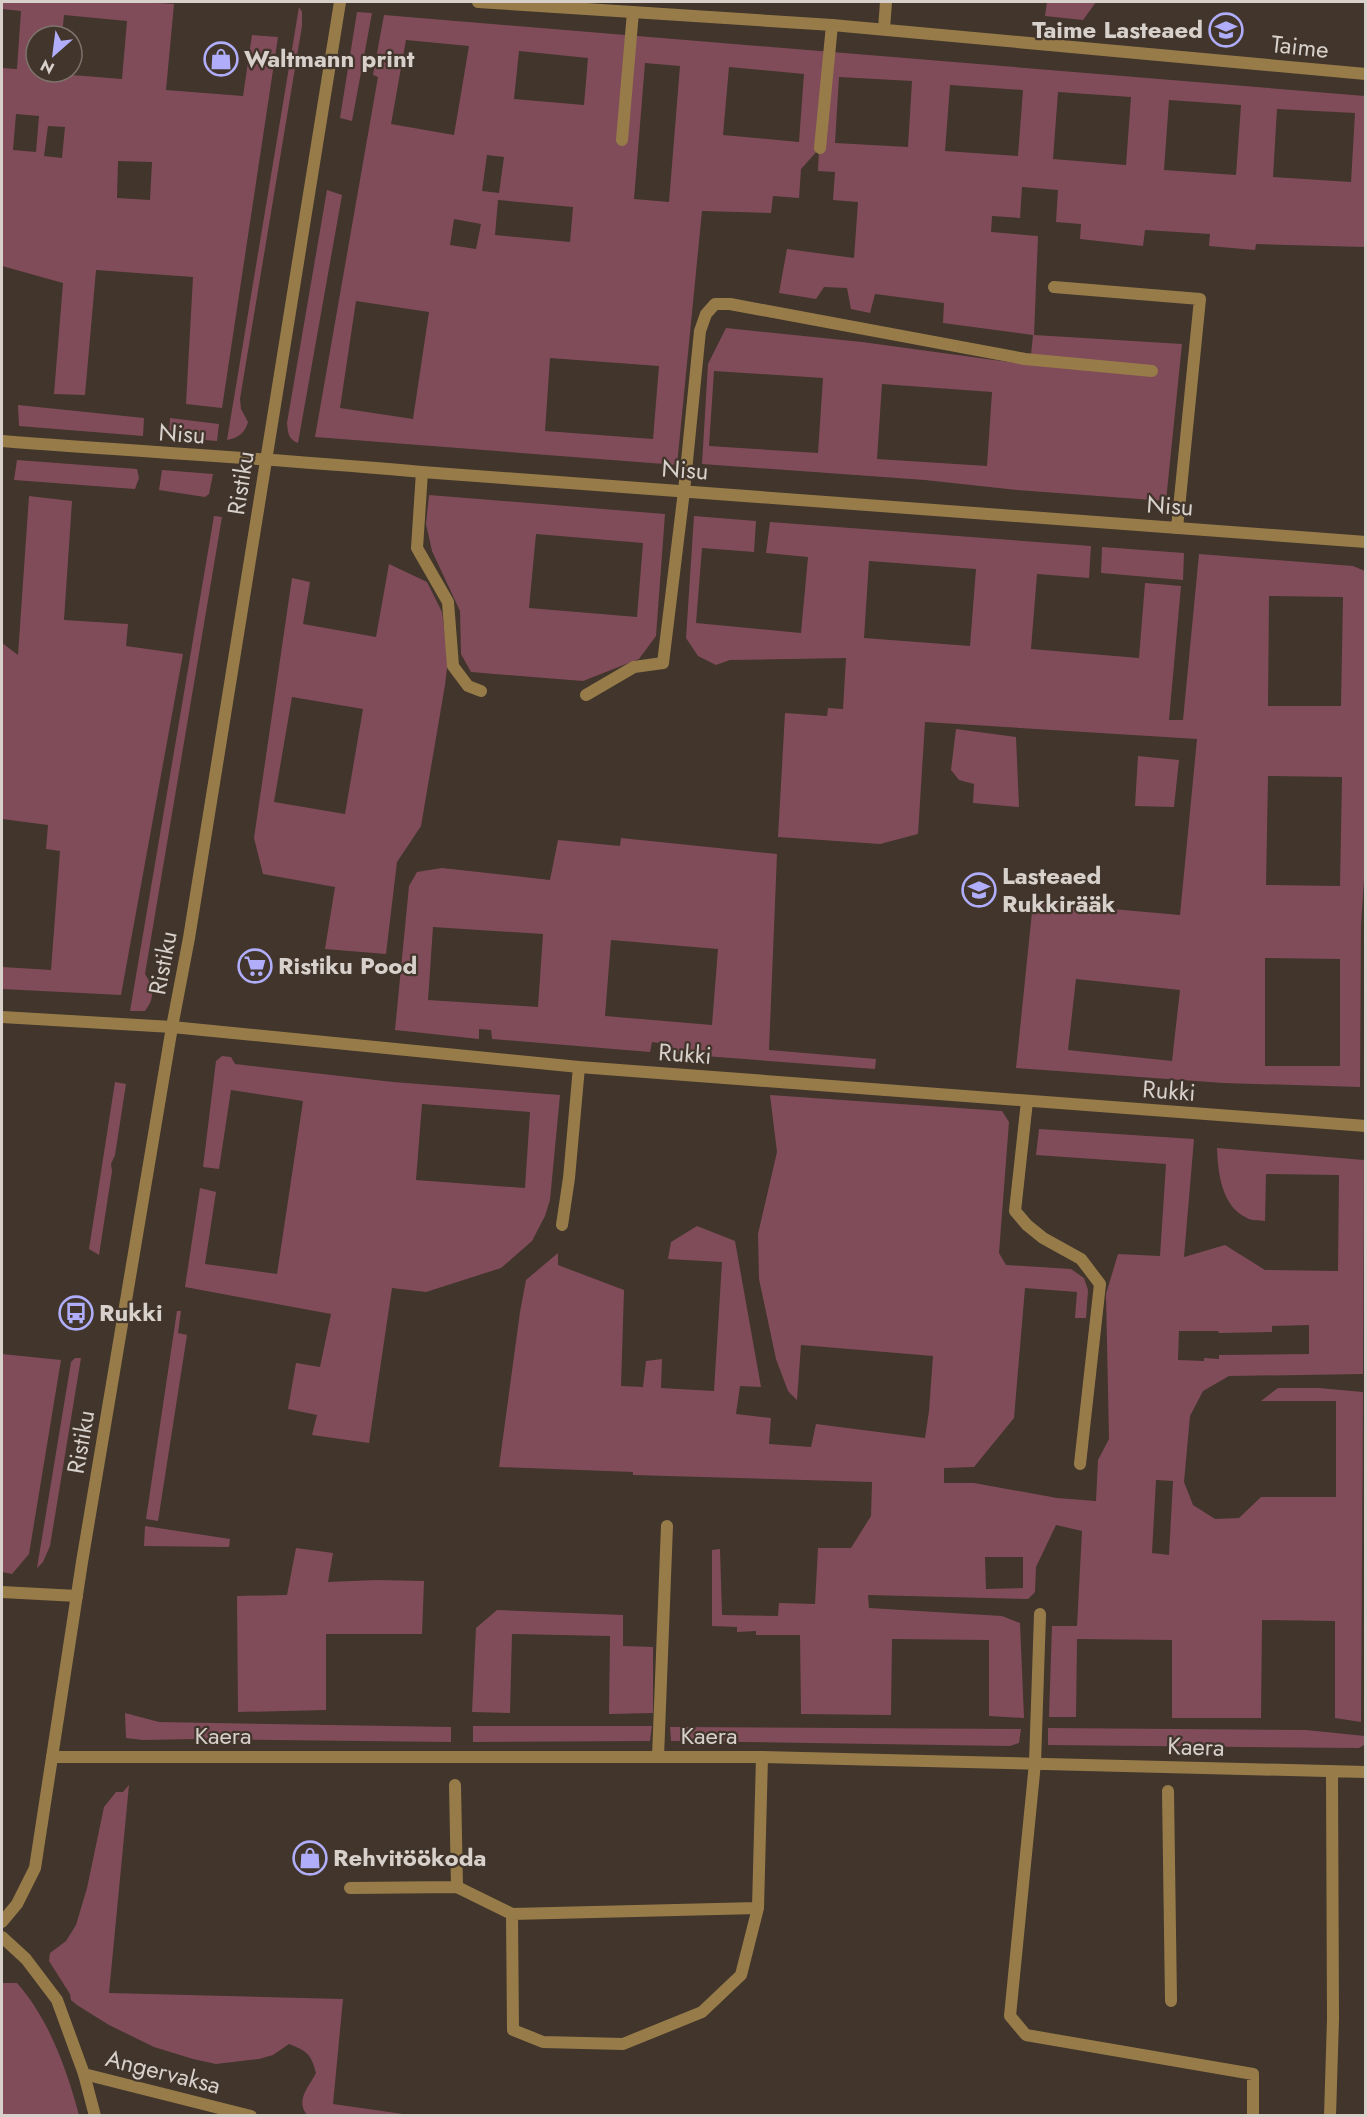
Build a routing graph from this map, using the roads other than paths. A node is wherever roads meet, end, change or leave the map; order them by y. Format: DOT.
graph roads {
  1 [pos="340,2"];
  2 [pos="478,2"];
  3 [pos="886,2"];
  4 [pos="633,12"];
  5 [pos="832,25"];
  6 [pos="884,29"];
  7 [pos="1365,74"];
  8 [pos="622,140"];
  9 [pos="820,148"];
  10 [pos="1054,287"];
  11 [pos="1152,371"];
  12 [pos="2,441"];
  13 [pos="266,459"];
  14 [pos="422,472"];
  15 [pos="684,491"];
  16 [pos="1177,528"];
  17 [pos="1365,542"];
  18 [pos="482,691"];
  19 [pos="586,695"];
  20 [pos="2,1017"];
  21 [pos="172,1027"];
  22 [pos="579,1067"];
  23 [pos="1027,1101"];
  24 [pos="1365,1126"];
  25 [pos="562,1225"];
  26 [pos="1080,1464"];
  27 [pos="667,1526"];
  28 [pos="2,1592"];
  29 [pos="77,1596"];
  30 [pos="1040,1614"];
  31 [pos="52,1757"];
  32 [pos="658,1757"];
  33 [pos="762,1757"];
  34 [pos="1035,1763"];
  35 [pos="1332,1772"];
  36 [pos="1365,1772"];
  37 [pos="455,1785"];
  38 [pos="1168,1791"];
  39 [pos="457,1887"];
  40 [pos="350,1888"];
  41 [pos="758,1908"];
  42 [pos="512,1914"];
  43 [pos="2,1922"];
  44 [pos="2,1937"];
  45 [pos="1171,2001"];
  46 [pos="84,2074"];
  47 [pos="95,2115"];
  48 [pos="251,2115"];
  49 [pos="1253,2115"];
  50 [pos="1330,2115"];
  1 -- 13 [label="street, Ristiku"];
  2 -- 4 [label="street, Taime"];
  3 -- 6 [label="street"];
  4 -- 5 [label="street, Taime"];
  4 -- 8 [label="street"];
  5 -- 6 [label="street, Taime"];
  5 -- 9 [label="street"];
  6 -- 7 [label="street, Taime"];
  10 -- 16 [label="street"];
  11 -- 15 [label="street"];
  12 -- 13 [label="street, Nisu"];
  13 -- 14 [label="street, Nisu"];
  13 -- 21 [label="street, Ristiku"];
  14 -- 15 [label="street, Nisu"];
  14 -- 18 [label="street"];
  15 -- 16 [label="street, Nisu"];
  15 -- 19 [label="street"];
  16 -- 17 [label="street, Nisu"];
  20 -- 21 [label="street, Rukki"];
  21 -- 22 [label="street, Rukki"];
  21 -- 29 [label="street, Ristiku"];
  22 -- 23 [label="street, Rukki"];
  22 -- 25 [label="street"];
  23 -- 24 [label="street, Rukki"];
  23 -- 26 [label="street"];
  27 -- 32 [label="street"];
  28 -- 29 [label="street"];
  29 -- 31 [label="street, Ristiku"];
  30 -- 34 [label="street"];
  31 -- 32 [label="street, Kaera"];
  31 -- 43 [label="street, Ristiku"];
  32 -- 33 [label="street, Kaera"];
  33 -- 34 [label="street, Kaera"];
  33 -- 41 [label="street"];
  34 -- 35 [label="street, Kaera"];
  34 -- 49 [label="street"];
  35 -- 36 [label="street, Kaera"];
  35 -- 50 [label="street"];
  37 -- 39 [label="street"];
  38 -- 45 [label="street"];
  39 -- 40 [label="street"];
  39 -- 42 [label="street"];
  41 -- 42 [label="street"];
  41 -- 42 [label="street"];
  44 -- 46 [label="street, Angervaksa"];
  46 -- 47 [label="street"];
  46 -- 48 [label="street, Angervaksa"];
}
